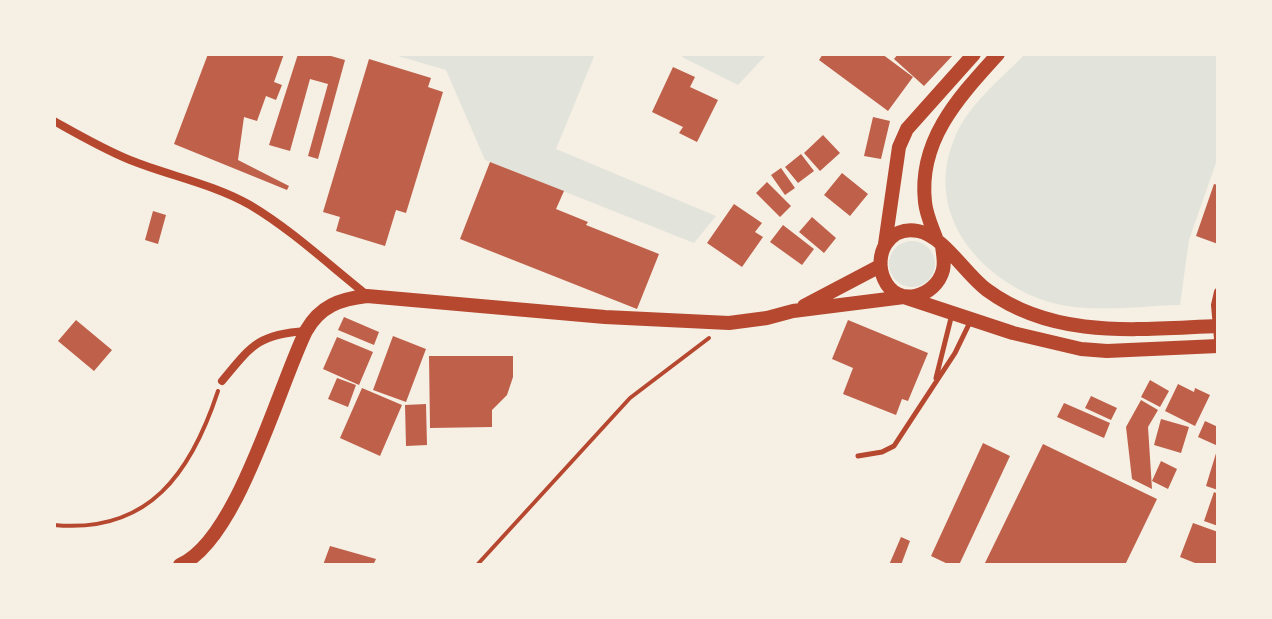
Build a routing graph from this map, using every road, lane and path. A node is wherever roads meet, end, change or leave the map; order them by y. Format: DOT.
graph roads {
  1 [pos="974,54"];
  2 [pos="998,54"];
  3 [pos="54,121"];
  4 [pos="939,242"];
  5 [pos="885,244"];
  6 [pos="880,266"];
  7 [pos="1218,292"];
  8 [pos="367,296"];
  9 [pos="904,297"];
  10 [pos="793,311"];
  11 [pos="952,313"];
  12 [pos="972,320"];
  13 [pos="729,323"];
  14 [pos="1218,330"];
  15 [pos="306,331"];
  16 [pos="1218,346"];
  17 [pos="222,381"];
  18 [pos="934,384"];
  19 [pos="858,456"];
  20 [pos="54,525"];
  21 [pos="180,565"];
  22 [pos="477,565"];
  1 -- 5 [label="main road"];
  2 -- 4 [label="main road"];
  3 -- 8 [label="street"];
  4 -- 5 [label="main road"];
  4 -- 9 [label="main road"];
  4 -- 14 [label="main road"];
  5 -- 6 [label="main road"];
  6 -- 9 [label="main road"];
  6 -- 10 [label="main road"];
  7 -- 14 [label="street"];
  8 -- 13 [label="main road"];
  8 -- 15 [label="main road"];
  9 -- 10 [label="main road"];
  9 -- 11 [label="main road"];
  10 -- 13 [label="main road"];
  11 -- 12 [label="main road"];
  11 -- 18 [label="lane"];
  12 -- 16 [label="main road"];
  12 -- 18 [label="lane"];
  13 -- 22 [label="path"];
  15 -- 17 [label="street"];
  15 -- 21 [label="main road"];
  17 -- 20 [label="path"];
  18 -- 19 [label="lane"];
}
